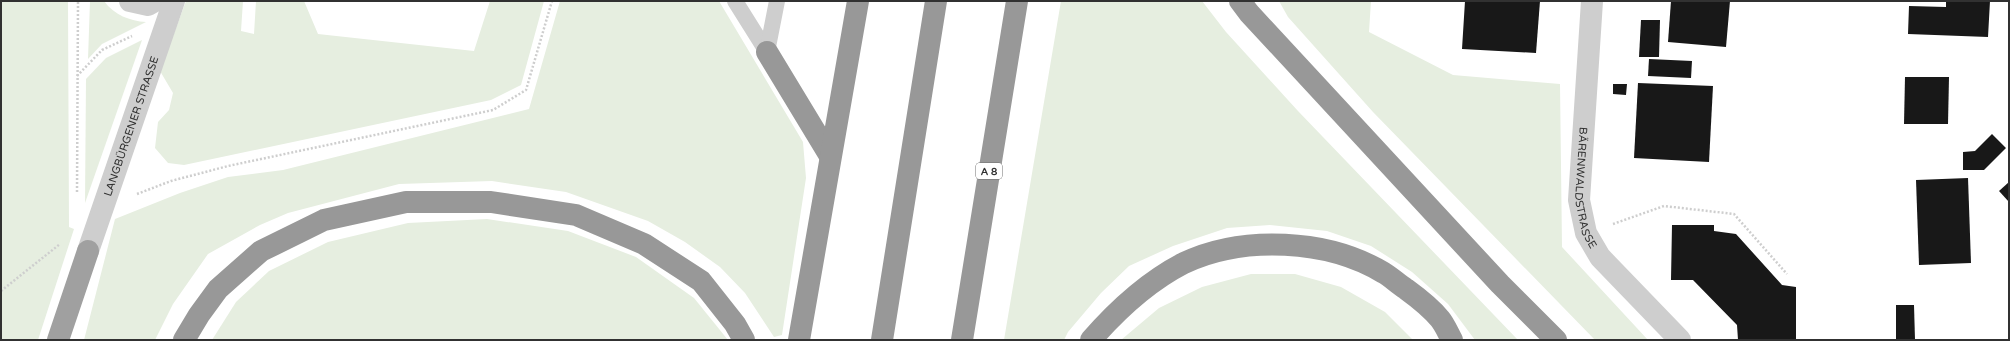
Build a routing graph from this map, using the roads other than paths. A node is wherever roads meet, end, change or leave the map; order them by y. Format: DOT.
graph roads {
  1 [pos="130,1"];
  2 [pos="155,1"];
  3 [pos="174,1"];
  4 [pos="735,1"];
  5 [pos="777,1"];
  6 [pos="858,1"];
  7 [pos="936,1"];
  8 [pos="1017,1"];
  9 [pos="1240,1"];
  10 [pos="1592,1"];
  11 [pos="767,52"];
  12 [pos="830,156"];
  13 [pos="88,251"];
  14 [pos="58,340"];
  15 [pos="184,340"];
  16 [pos="744,340"];
  17 [pos="799,340"];
  18 [pos="882,340"];
  19 [pos="962,340"];
  20 [pos="1091,340"];
  21 [pos="1452,340"];
  22 [pos="1556,340"];
  23 [pos="1680,340"];
  1 -- 2 [label="street"];
  3 -- 13 [label="street, LANGBÜRGENER STRASSE"];
  4 -- 11 [label="lane"];
  5 -- 11 [label="lane"];
  6 -- 12 [label="highway"];
  7 -- 18 [label="highway"];
  8 -- 19 [label="highway, A 8"];
  9 -- 22 [label="highway"];
  10 -- 23 [label="street, BÄRENWALDSTRASSE"];
  11 -- 12 [label="highway"];
  12 -- 17 [label="highway"];
  13 -- 14 [label="highway"];
  15 -- 16 [label="highway"];
  20 -- 21 [label="highway"];
}
